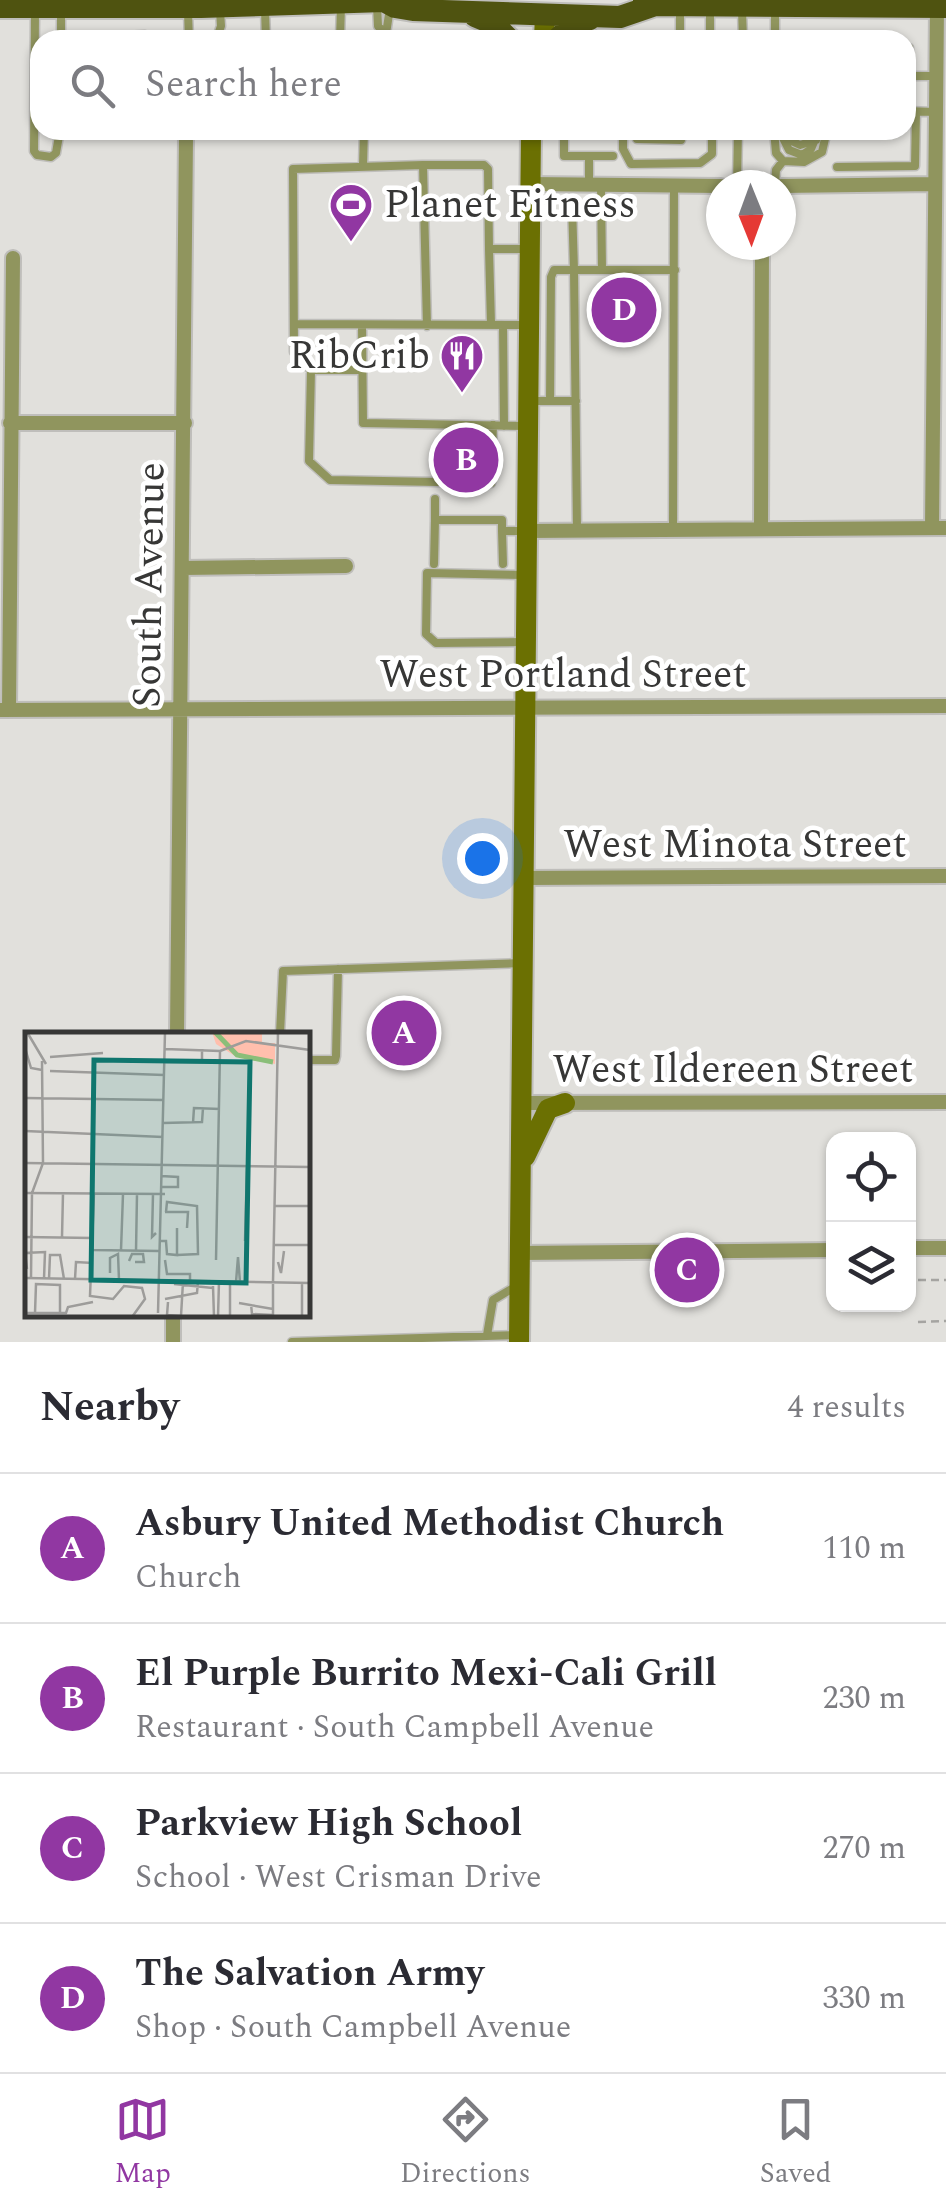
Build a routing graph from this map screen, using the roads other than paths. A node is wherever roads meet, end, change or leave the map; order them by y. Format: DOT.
graph roads {
  1 [pos="384,1"];
  2 [pos="293,2"];
  3 [pos="341,2"];
  4 [pos="648,3"];
  5 [pos="96,4"];
  6 [pos="64,5"];
  7 [pos="190,5"];
  8 [pos="265,5"];
  9 [pos="940,5"];
  10 [pos="680,6"];
  11 [pos="710,6"];
  12 [pos="742,6"];
  13 [pos="775,6"];
  14 [pos="0,7"];
  15 [pos="35,7"];
  16 [pos="521,7"];
  17 [pos="545,7"];
  18 [pos="122,8"];
  19 [pos="462,12"];
  20 [pos="600,16"];
  21 [pos="35,30"];
  22 [pos="62,30"];
  23 [pos="123,30"];
  24 [pos="189,30"];
  25 [pos="220,30"];
  26 [pos="266,30"];
  27 [pos="340,30"];
  28 [pos="388,30"];
  29 [pos="500,30"];
  30 [pos="567,30"];
  31 [pos="680,30"];
  32 [pos="710,30"];
  33 [pos="743,30"];
  34 [pos="775,30"];
  35 [pos="916,76"];
  36 [pos="936,76"];
  37 [pos="939,109"];
  38 [pos="34,140"];
  39 [pos="58,140"];
  40 [pos="186,140"];
  41 [pos="364,140"];
  42 [pos="531,140"];
  43 [pos="564,140"];
  44 [pos="623,140"];
  45 [pos="636,140"];
  46 [pos="681,140"];
  47 [pos="712,140"];
  48 [pos="738,140"];
  49 [pos="778,140"];
  50 [pos="783,140"];
  51 [pos="816,140"];
  52 [pos="825,140"];
  53 [pos="913,140"];
  54 [pos="940,141"];
  55 [pos="590,156"];
  56 [pos="613,156"];
  57 [pos="783,161"];
  58 [pos="423,165"];
  59 [pos="364,166"];
  60 [pos="837,167"];
  61 [pos="879,167"];
  62 [pos="737,170"];
  63 [pos="776,170"];
  64 [pos="530,184"];
  65 [pos="571,184"];
  66 [pos="934,184"];
  67 [pos="595,185"];
  68 [pos="674,185"];
  69 [pos="796,185"];
  70 [pos="879,185"];
  71 [pos="706,186"];
  72 [pos="572,205"];
  73 [pos="601,205"];
  74 [pos="490,248"];
  75 [pos="530,249"];
  76 [pos="13,258"];
  77 [pos="762,260"];
  78 [pos="940,260"];
  79 [pos="574,270"];
  80 [pos="602,270"];
  81 [pos="675,270"];
  82 [pos="294,324"];
  83 [pos="491,324"];
  84 [pos="362,325"];
  85 [pos="504,325"];
  86 [pos="528,325"];
  87 [pos="427,326"];
  88 [pos="311,370"];
  89 [pos="362,370"];
  90 [pos="527,401"];
  91 [pos="550,401"];
  92 [pos="576,401"];
  93 [pos="10,423"];
  94 [pos="184,424"];
  95 [pos="493,426"];
  96 [pos="504,426"];
  97 [pos="527,426"];
  98 [pos="435,499"];
  99 [pos="435,520"];
  100 [pos="760,528"];
  101 [pos="939,528"];
  102 [pos="673,529"];
  103 [pos="577,530"];
  104 [pos="502,531"];
  105 [pos="526,531"];
  106 [pos="434,564"];
  107 [pos="502,564"];
  108 [pos="346,566"];
  109 [pos="184,568"];
  110 [pos="526,574"];
  111 [pos="526,642"];
  112 [pos="946,706"];
  113 [pos="526,708"];
  114 [pos="180,709"];
  115 [pos="4,710"];
  116 [pos="946,876"];
  117 [pos="524,878"];
  118 [pos="523,962"];
  119 [pos="338,969"];
  120 [pos="176,1032"];
  121 [pos="280,1032"];
  122 [pos="310,1060"];
  123 [pos="946,1102"];
  124 [pos="521,1103"];
  125 [pos="564,1103"];
  126 [pos="520,1168"];
  127 [pos="916,1248"];
  128 [pos="946,1248"];
  129 [pos="826,1250"];
  130 [pos="520,1253"];
  131 [pos="520,1286"];
  132 [pos="487,1335"];
  133 [pos="519,1338"];
  134 [pos="292,1342"];
  1 -- 3 [label="main road"];
  1 -- 19 [label="main road"];
  1 -- 28 [label="lane"];
  2 -- 3 [label="main road"];
  2 -- 8 [label="main road"];
  3 -- 27 [label="lane"];
  4 -- 10 [label="main road"];
  4 -- 20 [label="main road"];
  5 -- 6 [label="main road"];
  5 -- 18 [label="main road"];
  6 -- 15 [label="main road"];
  6 -- 22 [label="lane"];
  7 -- 8 [label="main road"];
  7 -- 18 [label="main road"];
  7 -- 24 [label="lane"];
  7 -- 25 [label="lane"];
  8 -- 26 [label="lane"];
  9 -- 13 [label="main road"];
  9 -- 36 [label="street"];
  10 -- 11 [label="main road"];
  10 -- 31 [label="lane"];
  11 -- 12 [label="main road"];
  11 -- 32 [label="lane"];
  12 -- 13 [label="main road"];
  12 -- 33 [label="lane"];
  13 -- 34 [label="lane"];
  14 -- 15 [label="main road"];
  15 -- 21 [label="lane"];
  16 -- 17 [label="main road"];
  16 -- 19 [label="main road"];
  17 -- 20 [label="main road"];
  18 -- 23 [label="lane"];
  19 -- 29 [label="main road"];
  20 -- 30 [label="main road"];
  35 -- 36 [label="lane"];
  36 -- 37 [label="street"];
  37 -- 54 [label="street"];
  38 -- 39 [label="lane"];
  40 -- 94 [label="street, South Avenue"];
  41 -- 59 [label="lane"];
  42 -- 64 [label="main road"];
  43 -- 55 [label="lane"];
  44 -- 47 [label="lane"];
  45 -- 46 [label="lane"];
  48 -- 62 [label="lane"];
  49 -- 57 [label="lane"];
  50 -- 51 [label="lane"];
  52 -- 57 [label="lane"];
  53 -- 61 [label="lane"];
  54 -- 66 [label="street"];
  55 -- 56 [label="lane"];
  55 -- 67 [label="lane"];
  57 -- 63 [label="lane"];
  58 -- 59 [label="lane"];
  58 -- 74 [label="lane"];
  58 -- 87 [label="lane"];
  59 -- 82 [label="lane"];
  60 -- 61 [label="lane"];
  61 -- 70 [label="lane"];
  64 -- 65 [label="street"];
  64 -- 75 [label="main road"];
  65 -- 67 [label="street"];
  65 -- 72 [label="lane"];
  66 -- 70 [label="street"];
  66 -- 78 [label="street"];
  67 -- 68 [label="street"];
  67 -- 73 [label="lane"];
  68 -- 71 [label="street"];
  68 -- 81 [label="lane"];
  69 -- 70 [label="street"];
  72 -- 73 [label="lane"];
  72 -- 79 [label="lane"];
  73 -- 80 [label="lane"];
  74 -- 75 [label="lane"];
  74 -- 83 [label="lane"];
  75 -- 86 [label="main road"];
  76 -- 93 [label="street"];
  77 -- 100 [label="street"];
  78 -- 101 [label="street"];
  79 -- 80 [label="lane"];
  79 -- 91 [label="lane"];
  79 -- 92 [label="lane"];
  80 -- 81 [label="lane"];
  81 -- 102 [label="lane"];
  82 -- 84 [label="lane"];
  82 -- 88 [label="lane"];
  83 -- 85 [label="lane"];
  83 -- 87 [label="lane"];
  84 -- 87 [label="lane"];
  84 -- 89 [label="lane"];
  85 -- 86 [label="lane"];
  85 -- 96 [label="lane"];
  86 -- 90 [label="main road"];
  88 -- 89 [label="lane"];
  88 -- 95 [label="lane"];
  89 -- 95 [label="lane"];
  90 -- 91 [label="lane"];
  90 -- 97 [label="main road"];
  91 -- 92 [label="lane"];
  92 -- 103 [label="lane"];
  93 -- 94 [label="street"];
  93 -- 115 [label="street"];
  94 -- 109 [label="street, South Avenue"];
  95 -- 96 [label="lane"];
  96 -- 97 [label="lane"];
  97 -- 105 [label="main road"];
  98 -- 99 [label="lane"];
  99 -- 104 [label="lane"];
  99 -- 106 [label="lane"];
  100 -- 101 [label="street"];
  100 -- 102 [label="street"];
  102 -- 103 [label="street"];
  103 -- 105 [label="street"];
  104 -- 105 [label="lane"];
  104 -- 107 [label="lane"];
  105 -- 110 [label="main road"];
  108 -- 109 [label="street"];
  109 -- 114 [label="street, South Avenue"];
  110 -- 111 [label="main road"];
  110 -- 111 [label="lane"];
  111 -- 113 [label="main road"];
  112 -- 113 [label="street, West Portland Street"];
  113 -- 114 [label="street, West Portland Street"];
  113 -- 117 [label="main road"];
  114 -- 115 [label="street, West Portland Street"];
  114 -- 120 [label="street, South Avenue"];
  116 -- 117 [label="street, West Minota Street"];
  117 -- 118 [label="main road"];
  118 -- 119 [label="lane"];
  118 -- 124 [label="main road"];
  119 -- 121 [label="lane"];
  119 -- 122 [label="lane"];
  123 -- 125 [label="street, West Ildereen Street"];
  124 -- 125 [label="street, West Ildereen Street"];
  124 -- 126 [label="main road"];
  125 -- 126 [label="main road"];
  126 -- 130 [label="main road"];
  127 -- 128 [label="street"];
  129 -- 130 [label="street"];
  130 -- 131 [label="main road"];
  131 -- 132 [label="lane"];
  131 -- 133 [label="main road"];
  132 -- 133 [label="lane"];
  132 -- 134 [label="lane"];
}
